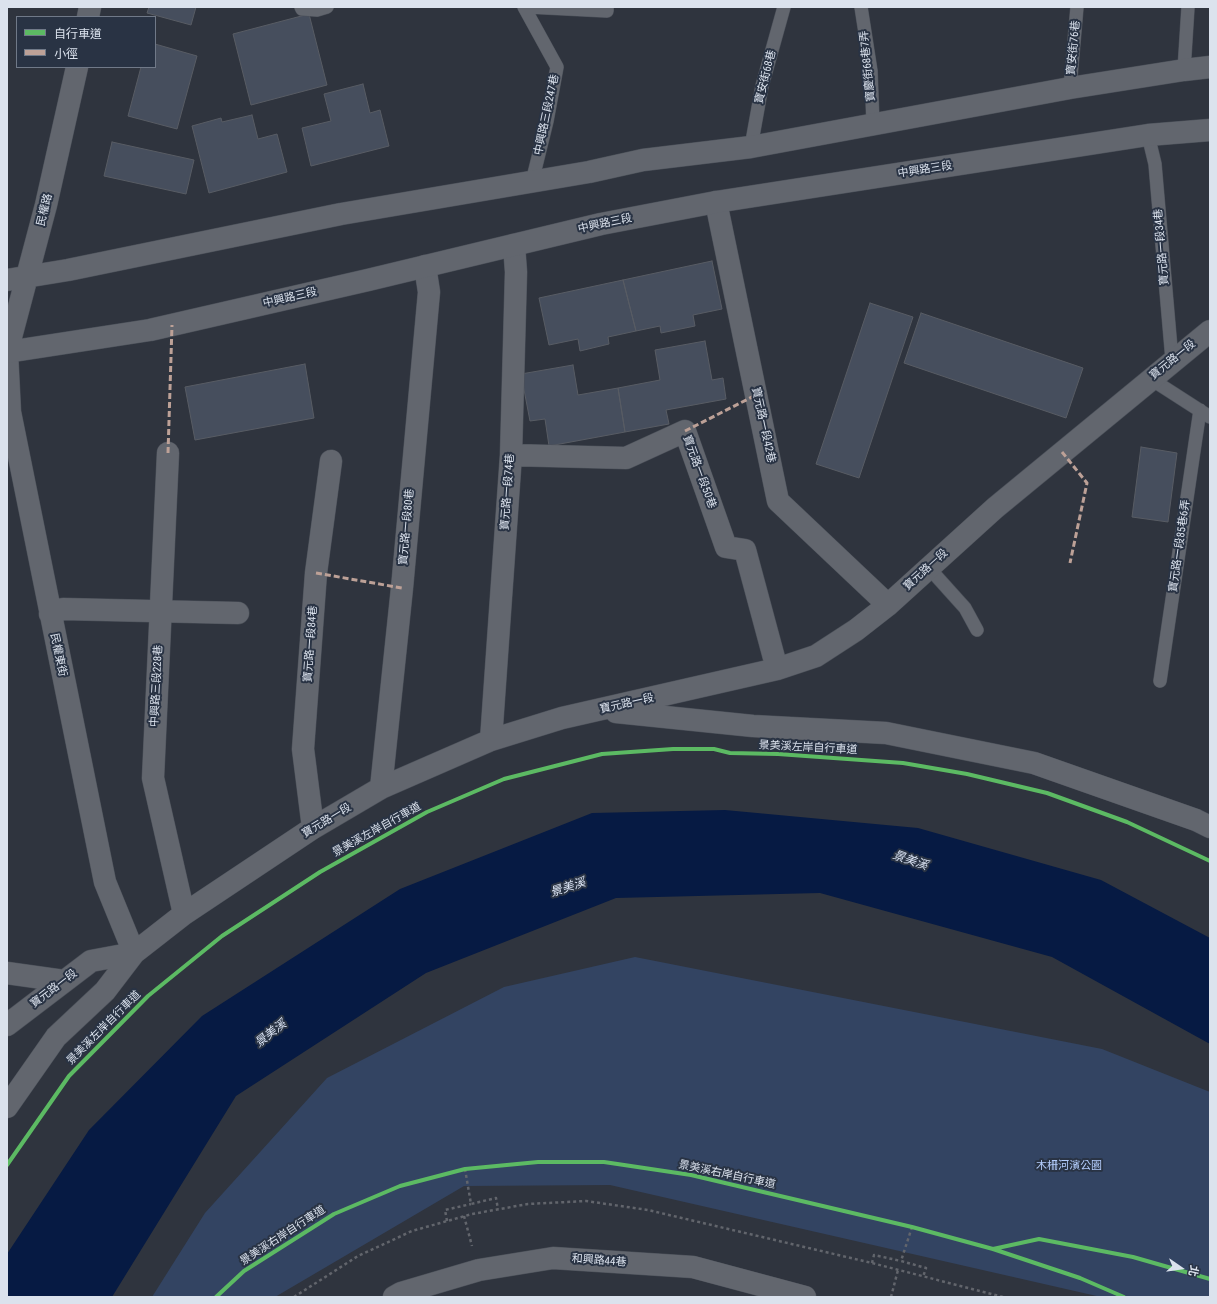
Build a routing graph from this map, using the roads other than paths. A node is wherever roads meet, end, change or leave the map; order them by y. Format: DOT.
graph roads {
  1 [pos="300,7"];
  2 [pos="327,7"];
  3 [pos="524,7"];
  4 [pos="528,7"];
  5 [pos="784,7"];
  6 [pos="861,7"];
  7 [pos="1077,7"];
  8 [pos="1188,7"];
  9 [pos="607,9"];
  10 [pos="1210,67"];
  11 [pos="77,68"];
  12 [pos="1184,70"];
  13 [pos="1070,88"];
  14 [pos="873,124"];
  15 [pos="1206,127"];
  16 [pos="1148,135"];
  17 [pos="751,147"];
  18 [pos="532,182"];
  19 [pos="716,202"];
  20 [pos="514,245"];
  21 [pos="425,266"];
  22 [pos="16,279"];
  23 [pos="1210,331"];
  24 [pos="7,352"];
  25 [pos="1172,360"];
  26 [pos="1151,379"];
  27 [pos="1205,414"];
  28 [pos="168,453"];
  29 [pos="511,455"];
  30 [pos="331,461"];
  31 [pos="929,568"];
  32 [pos="888,605"];
  33 [pos="161,612"];
  34 [pos="238,613"];
  35 [pos="50,614"];
  36 [pos="977,630"];
  37 [pos="777,669"];
  38 [pos="1160,681"];
  39 [pos="598,710"];
  40 [pos="491,740"];
  41 [pos="381,788"];
  42 [pos="1210,827"];
  43 [pos="313,828"];
  44 [pos="184,914"];
  45 [pos="134,953"];
  46 [pos="7,973"];
  47 [pos="64,981"];
  48 [pos="7,1025"];
  49 [pos="7,1108"];
  50 [pos="394,1297"];
  51 [pos="805,1297"];
  1 -- 2 [label="lane"];
  3 -- 18 [label="lane, 中興路三段247巷"];
  4 -- 9 [label="lane"];
  5 -- 17 [label="lane, 寶安街68巷"];
  6 -- 14 [label="lane, 寶慶街68巷7弄"];
  7 -- 13 [label="lane, 寶安街76巷"];
  8 -- 12 [label="lane"];
  10 -- 12 [label="street"];
  11 -- 22 [label="street, 民權路"];
  12 -- 13 [label="street"];
  13 -- 14 [label="street"];
  14 -- 17 [label="street"];
  15 -- 16 [label="street, 中興路三段"];
  16 -- 19 [label="street, 中興路三段"];
  16 -- 25 [label="lane, 寶元路一段34巷"];
  17 -- 18 [label="street"];
  18 -- 22 [label="street"];
  19 -- 20 [label="street, 中興路三段"];
  19 -- 32 [label="street, 寶元路一段42巷"];
  20 -- 21 [label="street, 中興路三段"];
  20 -- 29 [label="street, 寶元路一段74巷"];
  21 -- 24 [label="street, 中興路三段"];
  21 -- 41 [label="street, 寶元路一段80巷"];
  22 -- 24 [label="street, 民權路"];
  23 -- 25 [label="street, 寶元路一段"];
  24 -- 35 [label="street, 民權東街"];
  25 -- 26 [label="street, 寶元路一段"];
  26 -- 27 [label="lane"];
  26 -- 31 [label="street, 寶元路一段"];
  27 -- 38 [label="lane, 寶元路一段85巷6弄"];
  28 -- 33 [label="street, 中興路三段228巷"];
  29 -- 37 [label="street, 寶元路一段50巷"];
  29 -- 40 [label="street, 寶元路一段74巷"];
  30 -- 43 [label="street, 寶元路一段84巷"];
  31 -- 32 [label="street, 寶元路一段"];
  31 -- 36 [label="lane"];
  32 -- 37 [label="street, 寶元路一段"];
  33 -- 34 [label="street"];
  33 -- 35 [label="street"];
  33 -- 44 [label="street, 中興路三段228巷"];
  35 -- 45 [label="street, 民權東街"];
  37 -- 39 [label="street, 寶元路一段"];
  39 -- 40 [label="street, 寶元路一段"];
  39 -- 42 [label="street"];
  40 -- 41 [label="street, 寶元路一段"];
  41 -- 43 [label="street, 寶元路一段"];
  43 -- 44 [label="street, 寶元路一段"];
  44 -- 45 [label="street, 寶元路一段"];
  45 -- 47 [label="street, 寶元路一段"];
  45 -- 49 [label="street"];
  46 -- 47 [label="street"];
  47 -- 48 [label="street, 寶元路一段"];
  50 -- 51 [label="street, 和興路44巷"];
}
